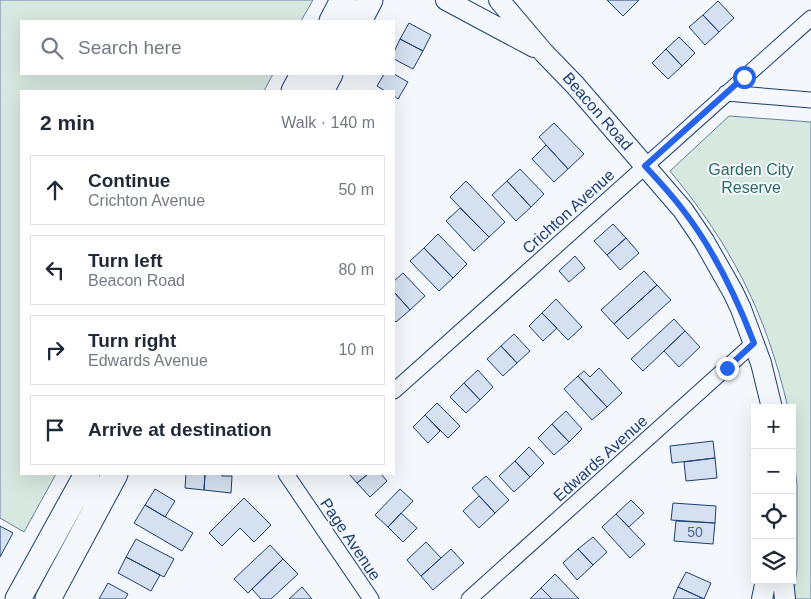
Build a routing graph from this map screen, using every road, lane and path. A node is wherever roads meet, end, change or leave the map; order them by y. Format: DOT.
graph roads {
  1 [pos="343,0"];
  2 [pos="370,0"];
  3 [pos="446,0"];
  4 [pos="500,0"];
  5 [pos="811,18"];
  6 [pos="333,20"];
  7 [pos="360,20"];
  8 [pos="544,54"];
  9 [pos="302,75"];
  10 [pos="329,75"];
  11 [pos="295,90"];
  12 [pos="322,90"];
  13 [pos="726,93"];
  14 [pos="811,100"];
  15 [pos="645,166"];
  16 [pos="754,343"];
  17 [pos="395,390"];
  18 [pos="771,404"];
  19 [pos="86,475"];
  20 [pos="114,475"];
  21 [pos="293,477"];
  22 [pos="765,584"];
  23 [pos="783,584"];
  24 [pos="18,599"];
  25 [pos="48,599"];
  26 [pos="371,599"];
  27 [pos="469,599"];
  28 [pos="762,599"];
  29 [pos="785,599"];
  1 -- 6 [label="main road"];
  2 -- 7 [label="main road"];
  3 -- 8 [label="street, Beacon Road"];
  4 -- 8 [label="street, Beacon Road"];
  5 -- 13 [label="street, Crichton Avenue"];
  8 -- 15 [label="street, Beacon Road"];
  9 -- 11 [label="main road"];
  10 -- 12 [label="main road"];
  13 -- 14 [label="street"];
  13 -- 15 [label="street, Crichton Avenue"];
  15 -- 16 [label="street, Beacon Road"];
  15 -- 17 [label="street, Crichton Avenue"];
  16 -- 18 [label="street, Beacon Road"];
  16 -- 27 [label="street, Edwards Avenue"];
  19 -- 24 [label="main road"];
  20 -- 25 [label="main road"];
  21 -- 26 [label="street, Page Avenue"];
  22 -- 28 [label="street"];
  23 -- 29 [label="street"];
}
